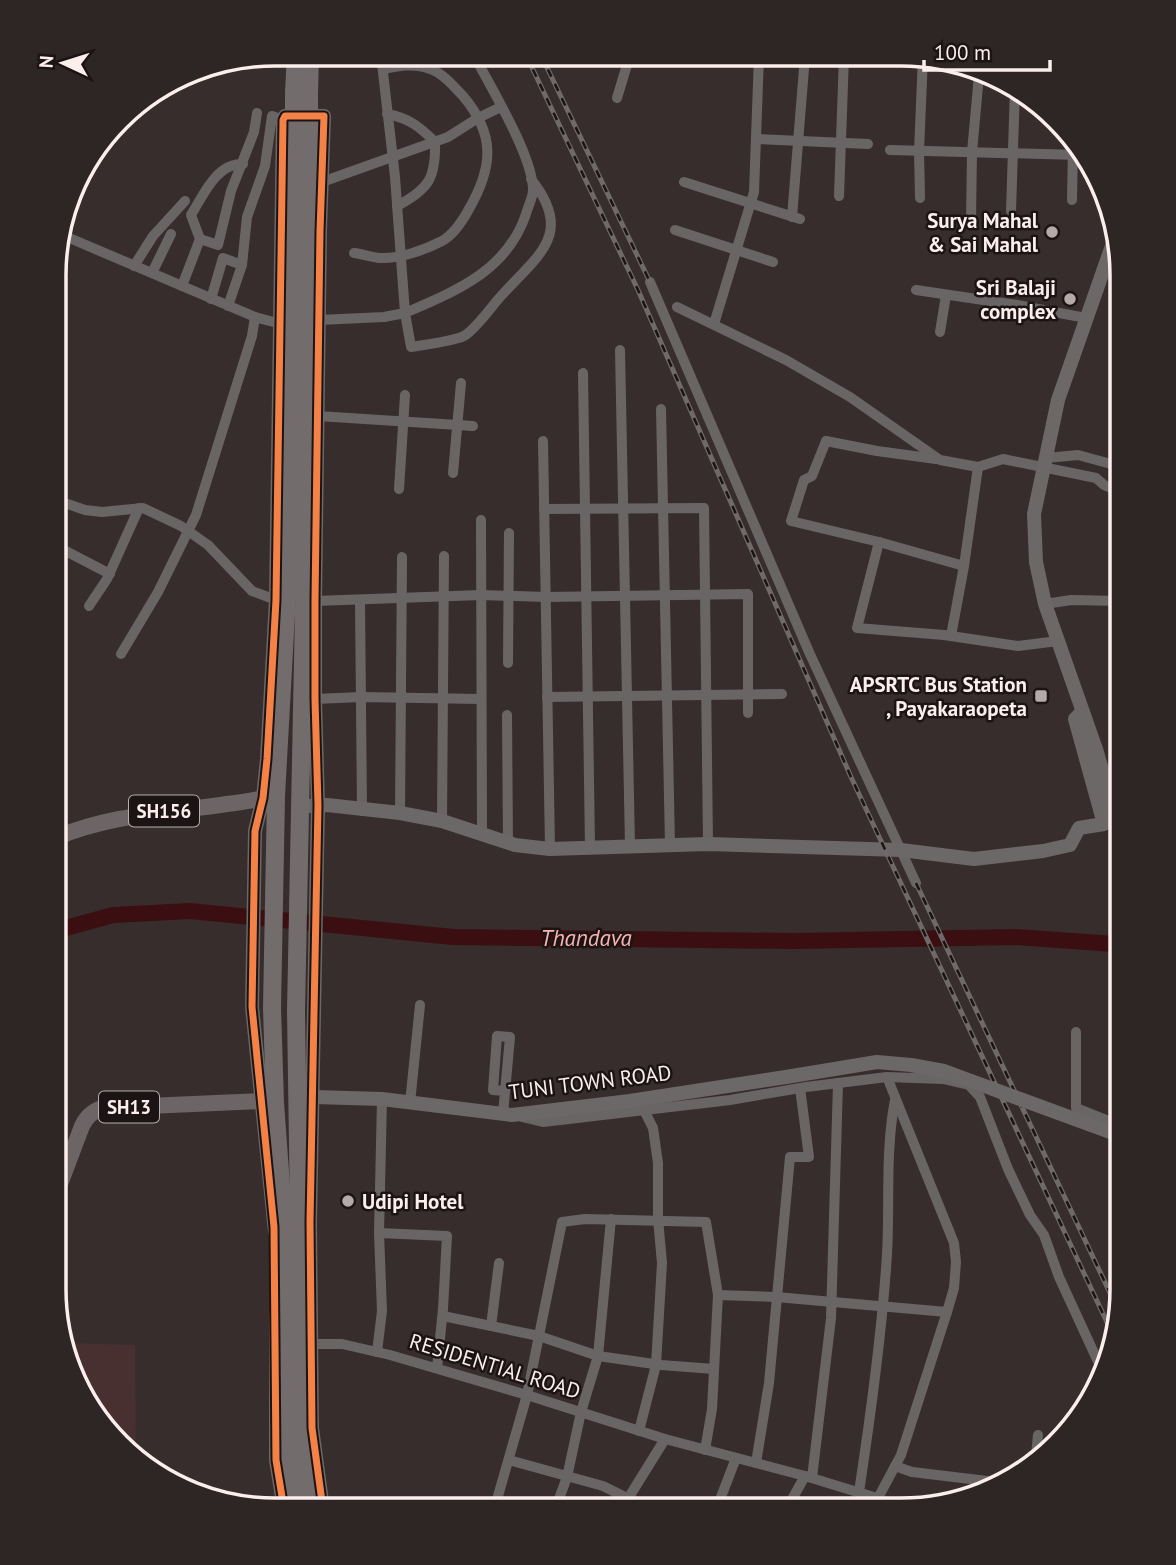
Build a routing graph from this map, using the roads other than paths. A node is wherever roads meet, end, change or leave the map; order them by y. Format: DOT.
graph roads {
  1 [pos="627,66"];
  2 [pos="759,66"];
  3 [pos="804,66"];
  4 [pos="844,66"];
  5 [pos="298,67"];
  6 [pos="307,67"];
  7 [pos="397,67"];
  8 [pos="419,67"];
  9 [pos="480,67"];
  10 [pos="922,68"];
  11 [pos="383,69"];
  12 [pos="978,81"];
  13 [pos="302,93"];
  14 [pos="617,98"];
  15 [pos="1015,100"];
  16 [pos="501,107"];
  17 [pos="257,113"];
  18 [pos="387,114"];
  19 [pos="478,118"];
  20 [pos="283,120"];
  21 [pos="301,139"];
  22 [pos="756,139"];
  23 [pos="799,141"];
  24 [pos="435,142"];
  25 [pos="841,143"];
  26 [pos="868,144"];
  27 [pos="890,150"];
  28 [pos="919,150"];
  29 [pos="972,152"];
  30 [pos="1069,152"];
  31 [pos="1013,153"];
  32 [pos="393,158"];
  33 [pos="1075,160"];
  34 [pos="243,164"];
  35 [pos="531,179"];
  36 [pos="322,182"];
  37 [pos="684,182"];
  38 [pos="839,196"];
  39 [pos="920,198"];
  40 [pos="1072,200"];
  41 [pos="185,201"];
  42 [pos="750,204"];
  43 [pos="397,206"];
  44 [pos="1011,211"];
  45 [pos="971,221"];
  46 [pos="675,230"];
  47 [pos="171,234"];
  48 [pos="70,238"];
  49 [pos="200,239"];
  50 [pos="218,245"];
  51 [pos="735,251"];
  52 [pos="354,253"];
  53 [pos="1109,255"];
  54 [pos="401,256"];
  55 [pos="223,258"];
  56 [pos="773,262"];
  57 [pos="242,265"];
  58 [pos="134,266"];
  59 [pos="152,273"];
  60 [pos="650,282"];
  61 [pos="182,286"];
  62 [pos="916,290"];
  63 [pos="946,295"];
  64 [pos="211,299"];
  65 [pos="228,306"];
  66 [pos="677,307"];
  67 [pos="405,313"];
  68 [pos="255,317"];
  69 [pos="1086,318"];
  70 [pos="319,320"];
  71 [pos="281,324"];
  72 [pos="714,324"];
  73 [pos="940,332"];
  74 [pos="620,350"];
  75 [pos="583,373"];
  76 [pos="461,383"];
  77 [pos="405,395"];
  78 [pos="661,409"];
  79 [pos="318,415"];
  80 [pos="404,420"];
  81 [pos="457,425"];
  82 [pos="473,426"];
  83 [pos="543,441"];
  84 [pos="940,460"];
  85 [pos="1045,463"];
  86 [pos="1110,464"];
  87 [pos="978,467"];
  88 [pos="453,473"];
  89 [pos="1110,488"];
  90 [pos="399,489"];
  91 [pos="66,503"];
  92 [pos="139,508"];
  93 [pos="544,509"];
  94 [pos="585,509"];
  95 [pos="623,509"];
  96 [pos="663,509"];
  97 [pos="481,520"];
  98 [pos="187,530"];
  99 [pos="509,533"];
  100 [pos="879,542"];
  101 [pos="66,551"];
  102 [pos="444,556"];
  103 [pos="402,557"];
  104 [pos="964,566"];
  105 [pos="110,573"];
  106 [pos="705,595"];
  107 [pos="481,596"];
  108 [pos="508,596"];
  109 [pos="625,596"];
  110 [pos="665,596"];
  111 [pos="444,597"];
  112 [pos="546,597"];
  113 [pos="586,597"];
  114 [pos="276,600"];
  115 [pos="360,600"];
  116 [pos="401,600"];
  117 [pos="315,601"];
  118 [pos="1110,601"];
  119 [pos="1045,604"];
  120 [pos="89,606"];
  121 [pos="951,636"];
  122 [pos="1058,641"];
  123 [pos="121,654"];
  124 [pos="508,663"];
  125 [pos="748,694"];
  126 [pos="782,694"];
  127 [pos="667,695"];
  128 [pos="706,695"];
  129 [pos="361,696"];
  130 [pos="587,696"];
  131 [pos="627,696"];
  132 [pos="547,697"];
  133 [pos="401,698"];
  134 [pos="442,698"];
  135 [pos="315,699"];
  136 [pos="481,699"];
  137 [pos="1082,712"];
  138 [pos="748,713"];
  139 [pos="507,715"];
  140 [pos="270,797"];
  141 [pos="1109,799"];
  142 [pos="309,806"];
  143 [pos="362,811"];
  144 [pos="400,813"];
  145 [pos="442,821"];
  146 [pos="66,833"];
  147 [pos="482,833"];
  148 [pos="508,843"];
  149 [pos="708,844"];
  150 [pos="670,845"];
  151 [pos="630,846"];
  152 [pos="590,848"];
  153 [pos="550,849"];
  154 [pos="901,850"];
  155 [pos="916,883"];
  156 [pos="420,1005"];
  157 [pos="305,1011"];
  158 [pos="1076,1032"];
  159 [pos="887,1077"];
  160 [pos="838,1083"];
  161 [pos="800,1088"];
  162 [pos="505,1091"];
  163 [pos="314,1097"];
  164 [pos="895,1098"];
  165 [pos="382,1099"];
  166 [pos="263,1101"];
  167 [pos="411,1103"];
  168 [pos="644,1110"];
  169 [pos="507,1114"];
  170 [pos="1109,1121"];
  171 [pos="1109,1132"];
  172 [pos="75,1145"];
  173 [pos="66,1146"];
  174 [pos="66,1169"];
  175 [pos="611,1219"];
  176 [pos="658,1219"];
  177 [pos="379,1233"];
  178 [pos="499,1263"];
  179 [pos="718,1295"];
  180 [pos="776,1297"];
  181 [pos="832,1302"];
  182 [pos="883,1306"];
  183 [pos="947,1312"];
  184 [pos="443,1316"];
  185 [pos="491,1326"];
  186 [pos="539,1336"];
  187 [pos="313,1344"];
  188 [pos="377,1352"];
  189 [pos="598,1356"];
  190 [pos="1097,1359"];
  191 [pos="656,1364"];
  192 [pos="437,1368"];
  193 [pos="714,1368"];
  194 [pos="527,1395"];
  195 [pos="293,1408"];
  196 [pos="582,1412"];
  197 [pos="312,1422"];
  198 [pos="275,1424"];
  199 [pos="639,1431"];
  200 [pos="1038,1435"];
  201 [pos="664,1439"];
  202 [pos="294,1445"];
  203 [pos="1037,1448"];
  204 [pos="705,1450"];
  205 [pos="736,1458"];
  206 [pos="509,1460"];
  207 [pos="756,1463"];
  208 [pos="895,1466"];
  209 [pos="567,1477"];
  210 [pos="808,1477"];
  211 [pos="985,1481"];
  212 [pos="859,1492"];
  213 [pos="282,1498"];
  214 [pos="296,1498"];
  215 [pos="308,1498"];
  216 [pos="322,1498"];
  217 [pos="498,1498"];
  218 [pos="559,1498"];
  219 [pos="627,1498"];
  220 [pos="721,1498"];
  221 [pos="794,1498"];
  222 [pos="877,1498"];
  1 -- 14 [label="street"];
  2 -- 22 [label="street"];
  3 -- 23 [label="street"];
  4 -- 25 [label="street"];
  5 -- 13 [label="highway"];
  6 -- 13 [label="highway"];
  7 -- 11 [label="street"];
  8 -- 19 [label="street"];
  9 -- 16 [label="street"];
  10 -- 28 [label="street"];
  11 -- 18 [label="street"];
  12 -- 29 [label="street"];
  13 -- 21 [label="highway, bridge"];
  15 -- 31 [label="street"];
  16 -- 19 [label="street"];
  16 -- 35 [label="street"];
  17 -- 34 [label="street"];
  18 -- 24 [label="street"];
  18 -- 32 [label="street"];
  19 -- 24 [label="street"];
  19 -- 54 [label="street"];
  20 -- 36 [label="street"];
  20 -- 57 [label="street"];
  20 -- 71 [label="street"];
  21 -- 140 [label="highway"];
  21 -- 142 [label="highway"];
  22 -- 23 [label="street"];
  22 -- 42 [label="street"];
  23 -- 25 [label="street"];
  23 -- 42 [label="street"];
  24 -- 32 [label="street"];
  24 -- 43 [label="street"];
  25 -- 26 [label="street"];
  25 -- 38 [label="street"];
  27 -- 28 [label="street"];
  28 -- 29 [label="street"];
  28 -- 39 [label="street"];
  29 -- 31 [label="street"];
  29 -- 45 [label="street"];
  30 -- 31 [label="street"];
  31 -- 44 [label="street"];
  32 -- 36 [label="street"];
  32 -- 43 [label="street"];
  33 -- 40 [label="street"];
  34 -- 49 [label="street"];
  34 -- 50 [label="street"];
  35 -- 67 [label="street"];
  35 -- 67 [label="street"];
  36 -- 70 [label="street"];
  37 -- 42 [label="street"];
  41 -- 58 [label="street"];
  42 -- 51 [label="street"];
  43 -- 54 [label="street"];
  46 -- 51 [label="street"];
  47 -- 59 [label="street"];
  48 -- 58 [label="street"];
  49 -- 50 [label="street"];
  49 -- 61 [label="street"];
  50 -- 55 [label="street"];
  51 -- 56 [label="street"];
  51 -- 72 [label="street"];
  52 -- 54 [label="street"];
  53 -- 69 [label="street"];
  54 -- 67 [label="street"];
  55 -- 57 [label="street"];
  55 -- 64 [label="street"];
  57 -- 65 [label="street"];
  58 -- 59 [label="street"];
  59 -- 61 [label="street"];
  60 -- 154 [label="street"];
  61 -- 64 [label="street"];
  62 -- 63 [label="street"];
  63 -- 69 [label="street"];
  63 -- 73 [label="street"];
  64 -- 65 [label="street"];
  65 -- 68 [label="street"];
  66 -- 72 [label="street"];
  67 -- 70 [label="street"];
  68 -- 71 [label="street"];
  68 -- 98 [label="street"];
  69 -- 85 [label="street"];
  70 -- 79 [label="street"];
  71 -- 114 [label="street"];
  72 -- 84 [label="street"];
  74 -- 95 [label="street"];
  75 -- 94 [label="street"];
  76 -- 81 [label="street"];
  77 -- 80 [label="street"];
  78 -- 96 [label="street"];
  79 -- 80 [label="street"];
  79 -- 117 [label="street"];
  80 -- 81 [label="street"];
  80 -- 90 [label="street"];
  81 -- 82 [label="street"];
  81 -- 88 [label="street"];
  83 -- 93 [label="street"];
  84 -- 87 [label="street"];
  84 -- 100 [label="street"];
  85 -- 86 [label="street"];
  85 -- 87 [label="street"];
  85 -- 89 [label="street"];
  85 -- 119 [label="street"];
  87 -- 104 [label="street"];
  91 -- 92 [label="street"];
  92 -- 98 [label="street"];
  92 -- 105 [label="street"];
  93 -- 94 [label="street"];
  93 -- 112 [label="street"];
  94 -- 95 [label="street"];
  94 -- 113 [label="street"];
  95 -- 96 [label="street"];
  95 -- 109 [label="street"];
  96 -- 106 [label="street"];
  96 -- 110 [label="street"];
  97 -- 107 [label="street"];
  98 -- 114 [label="street"];
  98 -- 123 [label="street"];
  99 -- 108 [label="street"];
  100 -- 104 [label="street"];
  100 -- 121 [label="street"];
  101 -- 105 [label="street"];
  102 -- 111 [label="street"];
  103 -- 116 [label="street"];
  104 -- 121 [label="street"];
  105 -- 120 [label="street"];
  106 -- 110 [label="street"];
  106 -- 125 [label="street"];
  106 -- 128 [label="street"];
  107 -- 108 [label="street"];
  107 -- 111 [label="street"];
  107 -- 136 [label="street"];
  108 -- 112 [label="street"];
  108 -- 124 [label="street"];
  109 -- 110 [label="street"];
  109 -- 113 [label="street"];
  109 -- 131 [label="street"];
  110 -- 127 [label="street"];
  111 -- 116 [label="street"];
  111 -- 134 [label="street"];
  112 -- 113 [label="street"];
  112 -- 132 [label="street"];
  113 -- 130 [label="street"];
  114 -- 140 [label="street"];
  115 -- 116 [label="street"];
  115 -- 117 [label="street"];
  115 -- 129 [label="street"];
  116 -- 133 [label="street"];
  117 -- 135 [label="street"];
  118 -- 119 [label="street"];
  119 -- 122 [label="street"];
  121 -- 122 [label="street"];
  122 -- 137 [label="street"];
  125 -- 126 [label="street"];
  125 -- 128 [label="street"];
  125 -- 138 [label="street"];
  127 -- 128 [label="street"];
  127 -- 131 [label="street"];
  127 -- 150 [label="street"];
  128 -- 149 [label="street"];
  129 -- 133 [label="street"];
  129 -- 135 [label="street"];
  129 -- 143 [label="street"];
  130 -- 131 [label="street"];
  130 -- 132 [label="street"];
  130 -- 152 [label="street"];
  131 -- 151 [label="street"];
  132 -- 153 [label="street"];
  133 -- 134 [label="street"];
  133 -- 144 [label="street"];
  134 -- 136 [label="street"];
  134 -- 145 [label="street"];
  135 -- 142 [label="street"];
  136 -- 147 [label="street"];
  137 -- 141 [label="street"];
  137 -- 154 [label="street"];
  139 -- 148 [label="street"];
  140 -- 146 [label="main road, SH156"];
  140 -- 166 [label="street"];
  140 -- 195 [label="highway"];
  142 -- 143 [label="street"];
  142 -- 157 [label="highway"];
  143 -- 144 [label="street"];
  144 -- 145 [label="street"];
  145 -- 147 [label="street"];
  147 -- 148 [label="street"];
  148 -- 153 [label="street"];
  149 -- 150 [label="street"];
  149 -- 154 [label="street"];
  150 -- 151 [label="street"];
  151 -- 152 [label="street"];
  152 -- 153 [label="street"];
  154 -- 155 [label="street"];
  156 -- 167 [label="street"];
  157 -- 163 [label="street"];
  157 -- 195 [label="highway"];
  158 -- 170 [label="street"];
  159 -- 160 [label="street"];
  159 -- 164 [label="street"];
  159 -- 190 [label="street"];
  160 -- 161 [label="street"];
  160 -- 181 [label="street"];
  161 -- 168 [label="street"];
  161 -- 180 [label="street"];
  162 -- 162 [label="street"];
  162 -- 169 [label="street"];
  163 -- 165 [label="street, TUNI TOWN ROAD"];
  163 -- 187 [label="street"];
  164 -- 182 [label="street"];
  164 -- 183 [label="street"];
  165 -- 167 [label="street, TUNI TOWN ROAD"];
  165 -- 177 [label="street"];
  166 -- 172 [label="main road, SH13"];
  166 -- 198 [label="street"];
  167 -- 169 [label="street, TUNI TOWN ROAD"];
  168 -- 169 [label="street"];
  168 -- 176 [label="street"];
  169 -- 171 [label="street, TUNI TOWN ROAD, bridge"];
  172 -- 173 [label="street"];
  172 -- 174 [label="main road, SH13"];
  175 -- 176 [label="street"];
  175 -- 186 [label="street"];
  175 -- 189 [label="street"];
  176 -- 179 [label="street"];
  176 -- 191 [label="street"];
  177 -- 184 [label="street"];
  177 -- 188 [label="street"];
  178 -- 185 [label="street"];
  179 -- 180 [label="street"];
  179 -- 193 [label="street"];
  180 -- 181 [label="street"];
  180 -- 207 [label="street"];
  181 -- 182 [label="street"];
  181 -- 210 [label="street"];
  182 -- 183 [label="street"];
  182 -- 212 [label="street"];
  183 -- 208 [label="street"];
  184 -- 185 [label="street"];
  184 -- 192 [label="street"];
  185 -- 186 [label="street"];
  186 -- 189 [label="street"];
  186 -- 194 [label="street"];
  187 -- 188 [label="street, RESIDENTIAL ROAD"];
  187 -- 197 [label="street"];
  188 -- 192 [label="street, RESIDENTIAL ROAD"];
  189 -- 191 [label="street"];
  189 -- 196 [label="street"];
  191 -- 193 [label="street"];
  191 -- 199 [label="street"];
  192 -- 194 [label="street, RESIDENTIAL ROAD"];
  193 -- 204 [label="street"];
  194 -- 196 [label="street, RESIDENTIAL ROAD"];
  194 -- 206 [label="street"];
  195 -- 202 [label="highway, bridge"];
  196 -- 199 [label="street, RESIDENTIAL ROAD"];
  196 -- 209 [label="street"];
  197 -- 198 [label="street"];
  197 -- 216 [label="street"];
  198 -- 213 [label="street"];
  199 -- 201 [label="street, RESIDENTIAL ROAD"];
  200 -- 203 [label="street"];
  201 -- 204 [label="street, RESIDENTIAL ROAD"];
  201 -- 219 [label="street"];
  202 -- 214 [label="highway"];
  202 -- 215 [label="highway"];
  204 -- 205 [label="street, RESIDENTIAL ROAD"];
  205 -- 207 [label="street, RESIDENTIAL ROAD"];
  205 -- 220 [label="street"];
  206 -- 209 [label="street"];
  206 -- 217 [label="street"];
  207 -- 210 [label="street, RESIDENTIAL ROAD"];
  208 -- 211 [label="street"];
  208 -- 222 [label="street"];
  209 -- 218 [label="street"];
  209 -- 219 [label="street"];
  210 -- 212 [label="street, RESIDENTIAL ROAD"];
  210 -- 221 [label="street"];
  212 -- 222 [label="street, RESIDENTIAL ROAD"];
}
